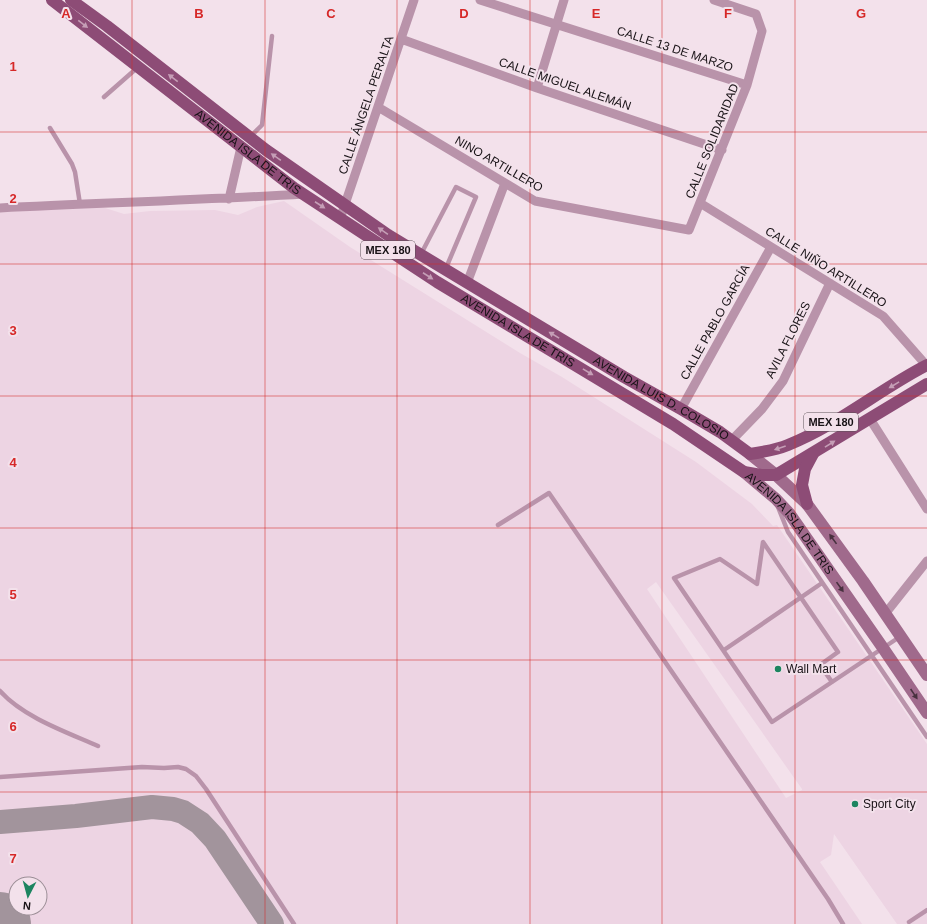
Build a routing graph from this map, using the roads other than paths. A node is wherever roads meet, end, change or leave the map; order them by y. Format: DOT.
graph roads {
  1 [pos="52,0"];
  2 [pos="71,0"];
  3 [pos="414,0"];
  4 [pos="480,0"];
  5 [pos="564,0"];
  6 [pos="714,0"];
  7 [pos="556,24"];
  8 [pos="272,36"];
  9 [pos="401,39"];
  10 [pos="139,67"];
  11 [pos="748,85"];
  12 [pos="537,88"];
  13 [pos="104,97"];
  14 [pos="378,107"];
  15 [pos="50,128"];
  16 [pos="250,138"];
  17 [pos="241,147"];
  18 [pos="722,150"];
  19 [pos="505,183"];
  20 [pos="304,194"];
  21 [pos="229,199"];
  22 [pos="700,203"];
  23 [pos="80,204"];
  24 [pos="344,205"];
  25 [pos="0,208"];
  26 [pos="340,219"];
  27 [pos="689,230"];
  28 [pos="771,247"];
  29 [pos="421,255"];
  30 [pos="446,270"];
  31 [pos="467,283"];
  32 [pos="830,283"];
  33 [pos="927,365"];
  34 [pos="927,384"];
  35 [pos="681,409"];
  36 [pos="870,419"];
  37 [pos="732,440"];
  38 [pos="750,454"];
  39 [pos="814,454"];
  40 [pos="744,472"];
  41 [pos="776,475"];
  42 [pos="776,499"];
  43 [pos="807,504"];
  44 [pos="927,509"];
  45 [pos="498,525"];
  46 [pos="927,561"];
  47 [pos="822,583"];
  48 [pos="800,597"];
  49 [pos="885,614"];
  50 [pos="901,636"];
  51 [pos="883,648"];
  52 [pos="724,650"];
  53 [pos="872,655"];
  54 [pos="927,675"];
  55 [pos="832,682"];
  56 [pos="0,691"];
  57 [pos="927,713"];
  58 [pos="927,737"];
  59 [pos="98,746"];
  60 [pos="0,778"];
  61 [pos="927,910"];
  62 [pos="909,922"];
  63 [pos="294,924"];
  64 [pos="843,924"];
  1 -- 10 [label="main road, AVENIDA ISLA DE TRIS / MEX 180, one-way"];
  16 -- 2 [label="main road, AVENIDA LUIS D. COLOSIO / MEX 180, one-way"];
  3 -- 9 [label="street, CALLE ÁNGELA PERALTA"];
  4 -- 7 [label="street, CALLE 13 DE MARZO"];
  5 -- 7 [label="street"];
  6 -- 11 [label="street, CALLE SOLIDARIDAD"];
  7 -- 11 [label="street, CALLE 13 DE MARZO"];
  7 -- 12 [label="street"];
  8 -- 16 [label="lane"];
  9 -- 12 [label="street, CALLE MIGUEL ALEMÁN"];
  9 -- 14 [label="street, CALLE ÁNGELA PERALTA"];
  10 -- 13 [label="lane"];
  10 -- 17 [label="main road, AVENIDA ISLA DE TRIS / MEX 180"];
  11 -- 18 [label="street, CALLE SOLIDARIDAD"];
  12 -- 18 [label="street, CALLE MIGUEL ALEMÁN"];
  14 -- 19 [label="street, NINO ARTILLERO"];
  14 -- 24 [label="street, CALLE ÁNGELA PERALTA"];
  15 -- 23 [label="lane"];
  24 -- 16 [label="main road, AVENIDA LUIS D. COLOSIO / MEX 180, one-way"];
  17 -- 20 [label="main road, AVENIDA ISLA DE TRIS / MEX 180"];
  17 -- 21 [label="street"];
  18 -- 22 [label="street, CALLE SOLIDARIDAD"];
  19 -- 27 [label="street, NINO ARTILLERO"];
  19 -- 31 [label="street"];
  20 -- 21 [label="street"];
  20 -- 26 [label="main road, AVENIDA ISLA DE TRIS / MEX 180, one-way"];
  21 -- 23 [label="street"];
  22 -- 27 [label="street, CALLE SOLIDARIDAD"];
  22 -- 28 [label="street, CALLE NIÑO ARTILLERO"];
  23 -- 25 [label="street"];
  24 -- 26 [label="street, CALLE ÁNGELA PERALTA"];
  29 -- 24 [label="main road, AVENIDA LUIS D. COLOSIO / MEX 180, one-way"];
  26 -- 40 [label="main road, AVENIDA ISLA DE TRIS / MEX 180, one-way"];
  28 -- 32 [label="street, CALLE NIÑO ARTILLERO"];
  28 -- 35 [label="street, CALLE PABLO GARCÍA"];
  29 -- 30 [label="main road, AVENIDA LUIS D. COLOSIO / MEX 180"];
  29 -- 30 [label="lane"];
  30 -- 31 [label="main road, AVENIDA LUIS D. COLOSIO / MEX 180"];
  35 -- 31 [label="main road, AVENIDA LUIS D. COLOSIO / MEX 180, one-way"];
  32 -- 33 [label="street, CALLE NIÑO ARTILLERO"];
  32 -- 37 [label="street, AVILA FLORES"];
  33 -- 38 [label="main road, MEX 180, one-way"];
  34 -- 36 [label="main road, MEX 180"];
  35 -- 37 [label="main road, AVENIDA LUIS D. COLOSIO / MEX 180"];
  39 -- 36 [label="main road, MEX 180, one-way"];
  36 -- 44 [label="street"];
  37 -- 38 [label="main road, AVENIDA LUIS D. COLOSIO / MEX 180"];
  38 -- 41 [label="main road, AVENIDA ISLA DE TRIS"];
  39 -- 41 [label="main road, MEX 180"];
  39 -- 43 [label="main road"];
  40 -- 41 [label="main road, MEX 180"];
  40 -- 42 [label="main road, AVENIDA ISLA DE TRIS"];
  41 -- 43 [label="main road, AVENIDA ISLA DE TRIS"];
  42 -- 47 [label="lane"];
  42 -- 51 [label="main road, AVENIDA ISLA DE TRIS, one-way"];
  49 -- 43 [label="main road, AVENIDA ISLA DE TRIS, one-way"];
  45 -- 64 [label="lane"];
  46 -- 49 [label="street"];
  47 -- 48 [label="lane"];
  47 -- 53 [label="lane"];
  48 -- 52 [label="lane"];
  48 -- 52 [label="lane"];
  48 -- 55 [label="lane"];
  49 -- 50 [label="main road, AVENIDA ISLA DE TRIS"];
  50 -- 51 [label="lane"];
  50 -- 54 [label="main road, AVENIDA ISLA DE TRIS"];
  51 -- 53 [label="lane"];
  51 -- 57 [label="main road, AVENIDA ISLA DE TRIS, one-way"];
  52 -- 55 [label="lane"];
  53 -- 55 [label="lane"];
  53 -- 58 [label="lane"];
  56 -- 59 [label="lane"];
  60 -- 63 [label="lane"];
  61 -- 62 [label="lane"];
}
